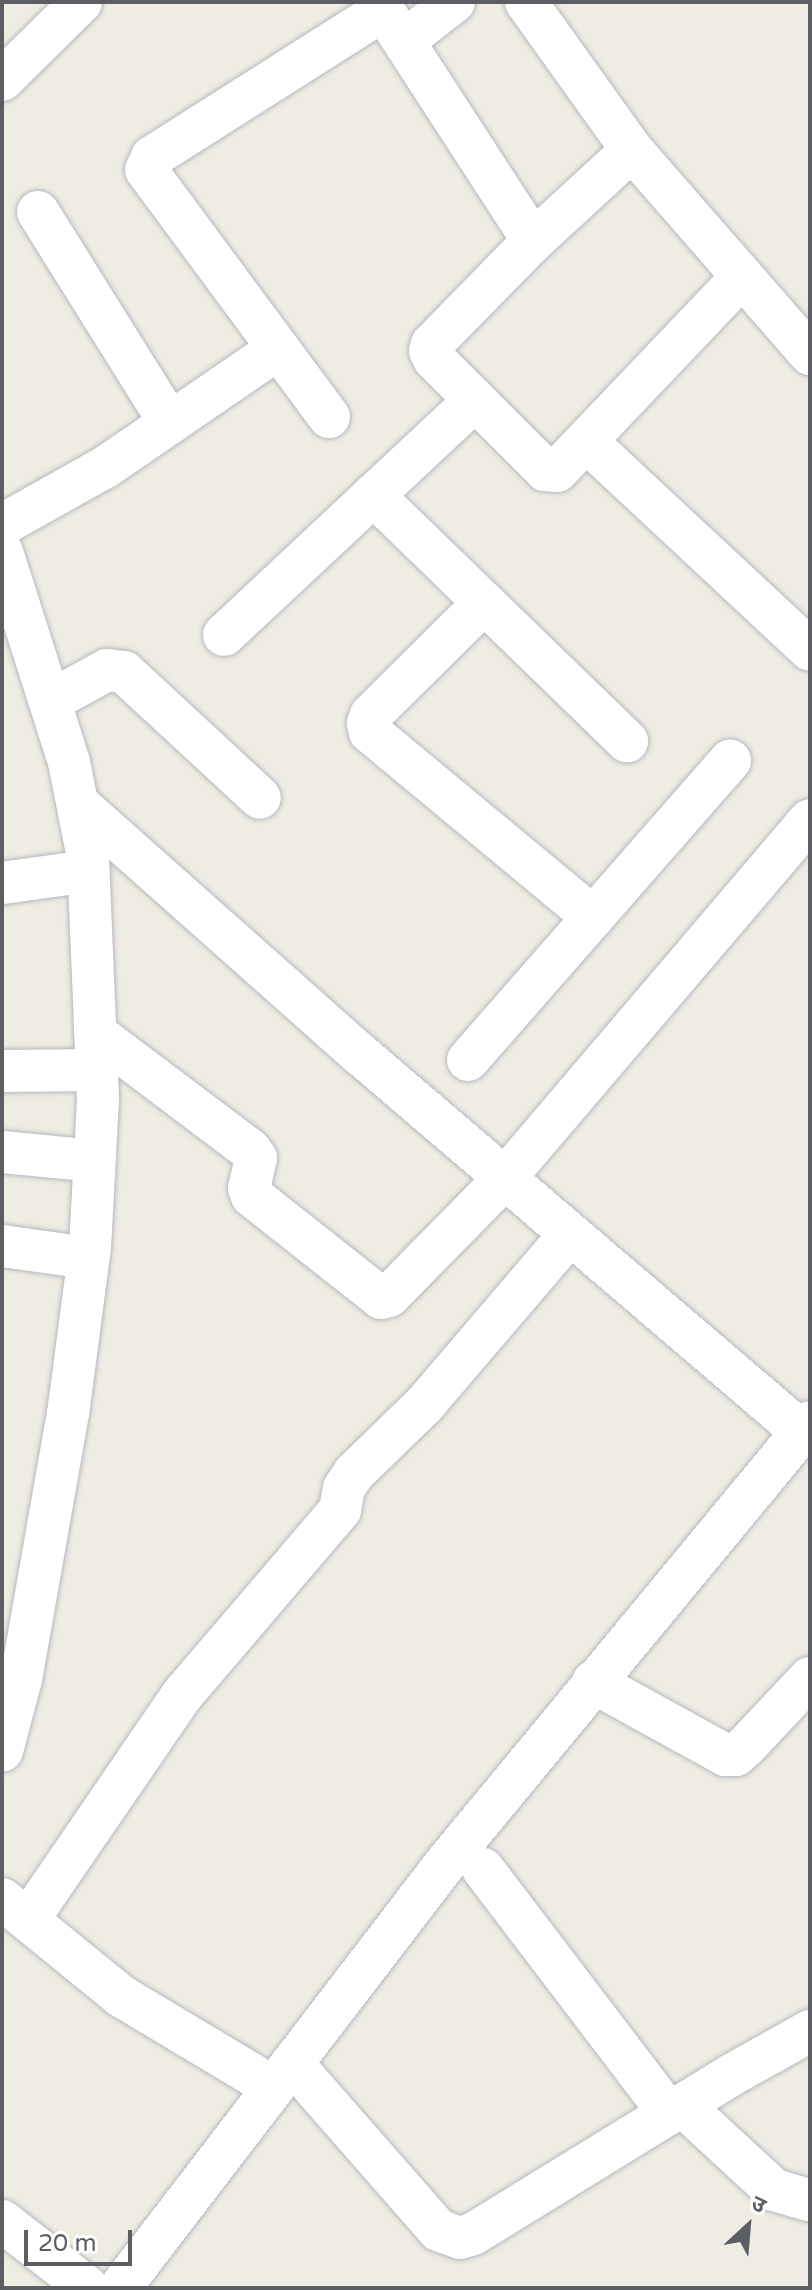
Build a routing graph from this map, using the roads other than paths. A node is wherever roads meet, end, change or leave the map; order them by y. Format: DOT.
graph roads {
  1 [pos="81,2"];
  2 [pos="454,2"];
  3 [pos="526,2"];
  4 [pos="389,17"];
  5 [pos="2,80"];
  6 [pos="632,150"];
  7 [pos="38,212"];
  8 [pos="533,241"];
  9 [pos="742,277"];
  10 [pos="278,349"];
  11 [pos="810,354"];
  12 [pos="475,400"];
  13 [pos="329,417"];
  14 [pos="170,423"];
  15 [pos="586,441"];
  16 [pos="373,495"];
  17 [pos="2,525"];
  18 [pos="2,552"];
  19 [pos="9,598"];
  20 [pos="484,603"];
  21 [pos="224,635"];
  22 [pos="810,650"];
  23 [pos="50,701"];
  24 [pos="627,741"];
  25 [pos="730,761"];
  26 [pos="260,798"];
  27 [pos="78,804"];
  28 [pos="810,820"];
  29 [pos="88,871"];
  30 [pos="2,883"];
  31 [pos="593,917"];
  32 [pos="96,1051"];
  33 [pos="468,1060"];
  34 [pos="2,1071"];
  35 [pos="2,1152"];
  36 [pos="95,1161"];
  37 [pos="505,1178"];
  38 [pos="570,1234"];
  39 [pos="2,1246"];
  40 [pos="88,1258"];
  41 [pos="801,1447"];
  42 [pos="11,1676"];
  43 [pos="810,1678"];
  44 [pos="593,1682"];
  45 [pos="2,1751"];
  46 [pos="483,1869"];
  47 [pos="15,1910"];
  48 [pos="810,2031"];
  49 [pos="282,2075"];
  50 [pos="676,2109"];
  51 [pos="810,2200"];
  52 [pos="2,2221"];
  53 [pos="88,2288"];
  54 [pos="120,2288"];
  1 -- 5 [label="street"];
  2 -- 4 [label="street"];
  3 -- 6 [label="street"];
  4 -- 8 [label="street"];
  4 -- 10 [label="street"];
  6 -- 8 [label="street"];
  6 -- 9 [label="street"];
  7 -- 14 [label="street"];
  8 -- 12 [label="street"];
  9 -- 11 [label="street"];
  9 -- 15 [label="street"];
  10 -- 13 [label="street"];
  10 -- 14 [label="street"];
  12 -- 15 [label="street"];
  12 -- 16 [label="street"];
  14 -- 17 [label="street"];
  15 -- 22 [label="street"];
  16 -- 20 [label="street"];
  16 -- 21 [label="street"];
  18 -- 19 [label="street"];
  19 -- 23 [label="street"];
  20 -- 24 [label="street"];
  20 -- 31 [label="street"];
  23 -- 26 [label="street"];
  23 -- 27 [label="street"];
  25 -- 31 [label="street"];
  27 -- 29 [label="street"];
  27 -- 37 [label="street"];
  28 -- 37 [label="street"];
  29 -- 30 [label="street"];
  29 -- 32 [label="street"];
  31 -- 33 [label="street"];
  32 -- 34 [label="street"];
  32 -- 36 [label="street"];
  32 -- 37 [label="street"];
  35 -- 36 [label="street"];
  36 -- 40 [label="street"];
  37 -- 38 [label="street"];
  38 -- 41 [label="street"];
  38 -- 47 [label="street"];
  39 -- 40 [label="street"];
  40 -- 42 [label="street"];
  41 -- 44 [label="street"];
  42 -- 45 [label="street"];
  43 -- 44 [label="street"];
  44 -- 49 [label="street"];
  46 -- 50 [label="street"];
  47 -- 49 [label="street"];
  48 -- 50 [label="street"];
  49 -- 50 [label="street"];
  49 -- 54 [label="street"];
  50 -- 51 [label="street"];
  52 -- 53 [label="street"];
}
